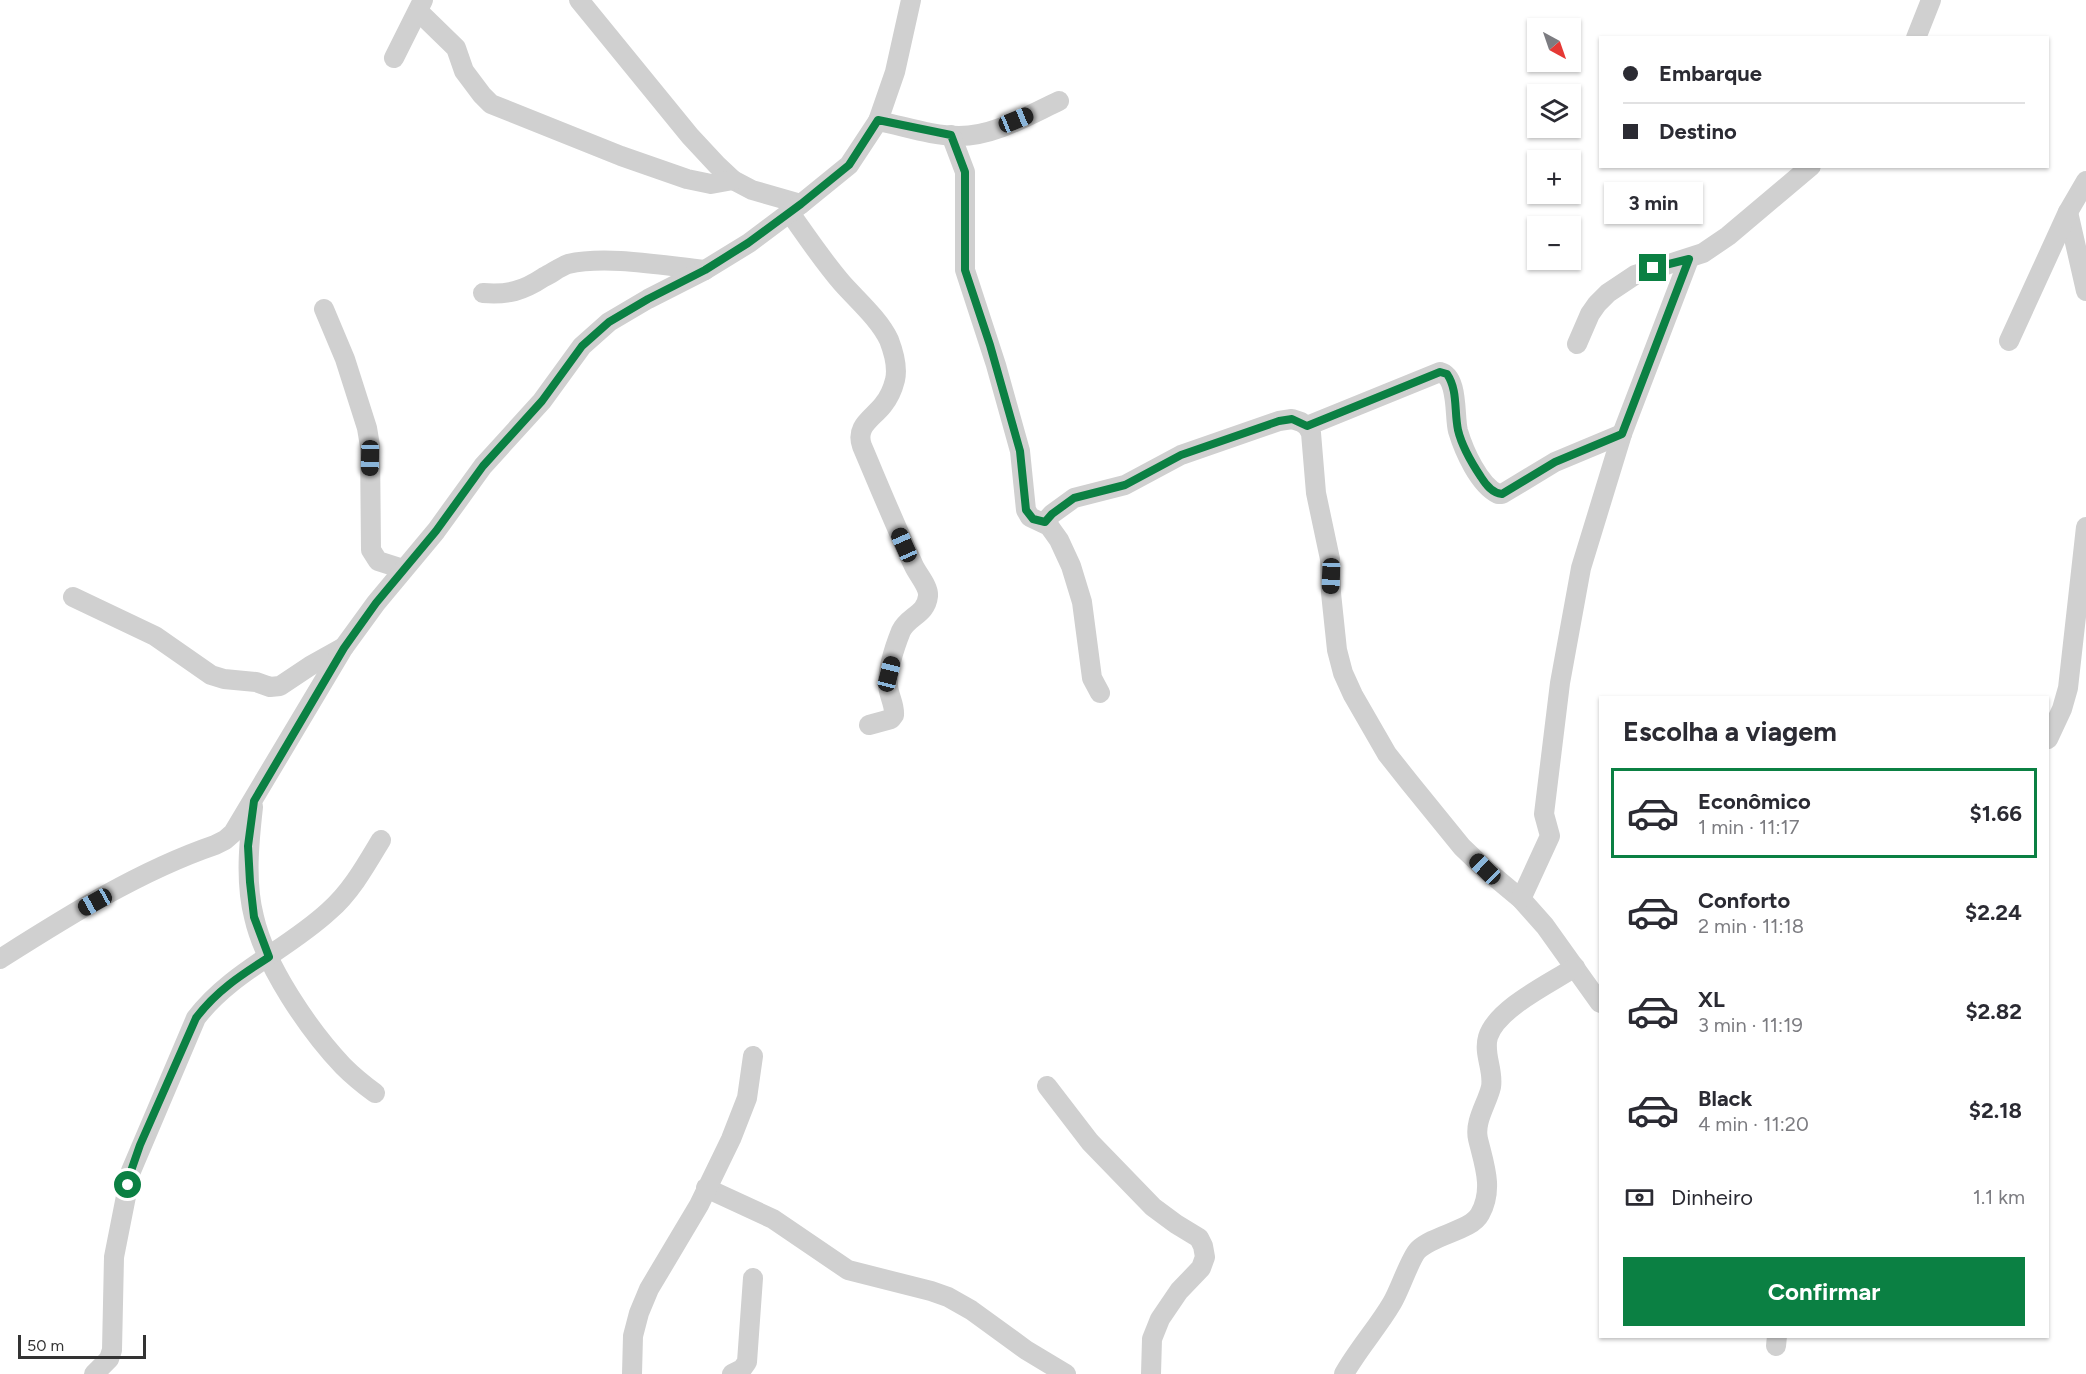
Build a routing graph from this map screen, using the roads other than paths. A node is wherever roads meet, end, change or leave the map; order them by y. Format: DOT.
graph roads {
  1 [pos="579,0"];
  2 [pos="911,0"];
  3 [pos="1932,0"];
  4 [pos="421,6"];
  5 [pos="1917,36"];
  6 [pos="394,58"];
  7 [pos="1059,101"];
  8 [pos="878,120"];
  9 [pos="951,135"];
  10 [pos="1809,168"];
  11 [pos="734,180"];
  12 [pos="2086,181"];
  13 [pos="796,208"];
  14 [pos="2068,212"];
  15 [pos="1689,259"];
  16 [pos="705,270"];
  17 [pos="2086,291"];
  18 [pos="483,293"];
  19 [pos="324,309"];
  20 [pos="2010,341"];
  21 [pos="1576,344"];
  22 [pos="1307,426"];
  23 [pos="1622,434"];
  24 [pos="1045,522"];
  25 [pos="2086,527"];
  26 [pos="403,570"];
  27 [pos="73,597"];
  28 [pos="344,648"];
  29 [pos="1100,693"];
  30 [pos="869,725"];
  31 [pos="2049,737"];
  32 [pos="254,801"];
  33 [pos="381,840"];
  34 [pos="1521,899"];
  35 [pos="269,957"];
  36 [pos="0,959"];
  37 [pos="1575,967"];
  38 [pos="1599,1002"];
  39 [pos="753,1056"];
  40 [pos="1047,1086"];
  41 [pos="375,1093"];
  42 [pos="706,1188"];
  43 [pos="753,1278"];
  44 [pos="94,1374"];
  45 [pos="632,1374"];
  46 [pos="732,1374"];
  47 [pos="1066,1374"];
  48 [pos="1151,1374"];
  49 [pos="1344,1374"];
  1 -- 11 [label="street"];
  2 -- 8 [label="street"];
  3 -- 5 [label="street"];
  4 -- 6 [label="street"];
  4 -- 11 [label="street"];
  7 -- 9 [label="street"];
  8 -- 9 [label="street"];
  8 -- 13 [label="street"];
  9 -- 24 [label="street"];
  10 -- 15 [label="street"];
  11 -- 13 [label="street"];
  12 -- 14 [label="street"];
  13 -- 16 [label="street"];
  13 -- 30 [label="street"];
  14 -- 17 [label="street"];
  14 -- 20 [label="street"];
  15 -- 21 [label="street"];
  15 -- 23 [label="street"];
  16 -- 18 [label="street"];
  16 -- 26 [label="street"];
  19 -- 26 [label="street"];
  22 -- 23 [label="street"];
  22 -- 24 [label="street"];
  22 -- 34 [label="street"];
  23 -- 34 [label="street"];
  24 -- 29 [label="street"];
  25 -- 31 [label="street"];
  26 -- 28 [label="street"];
  27 -- 28 [label="street"];
  28 -- 32 [label="street"];
  32 -- 35 [label="street"];
  32 -- 36 [label="street"];
  33 -- 35 [label="street"];
  34 -- 37 [label="street"];
  35 -- 41 [label="street"];
  35 -- 44 [label="street"];
  37 -- 38 [label="street"];
  37 -- 49 [label="street"];
  39 -- 42 [label="street"];
  40 -- 48 [label="street"];
  42 -- 45 [label="street"];
  42 -- 47 [label="street"];
  43 -- 46 [label="street"];
}
